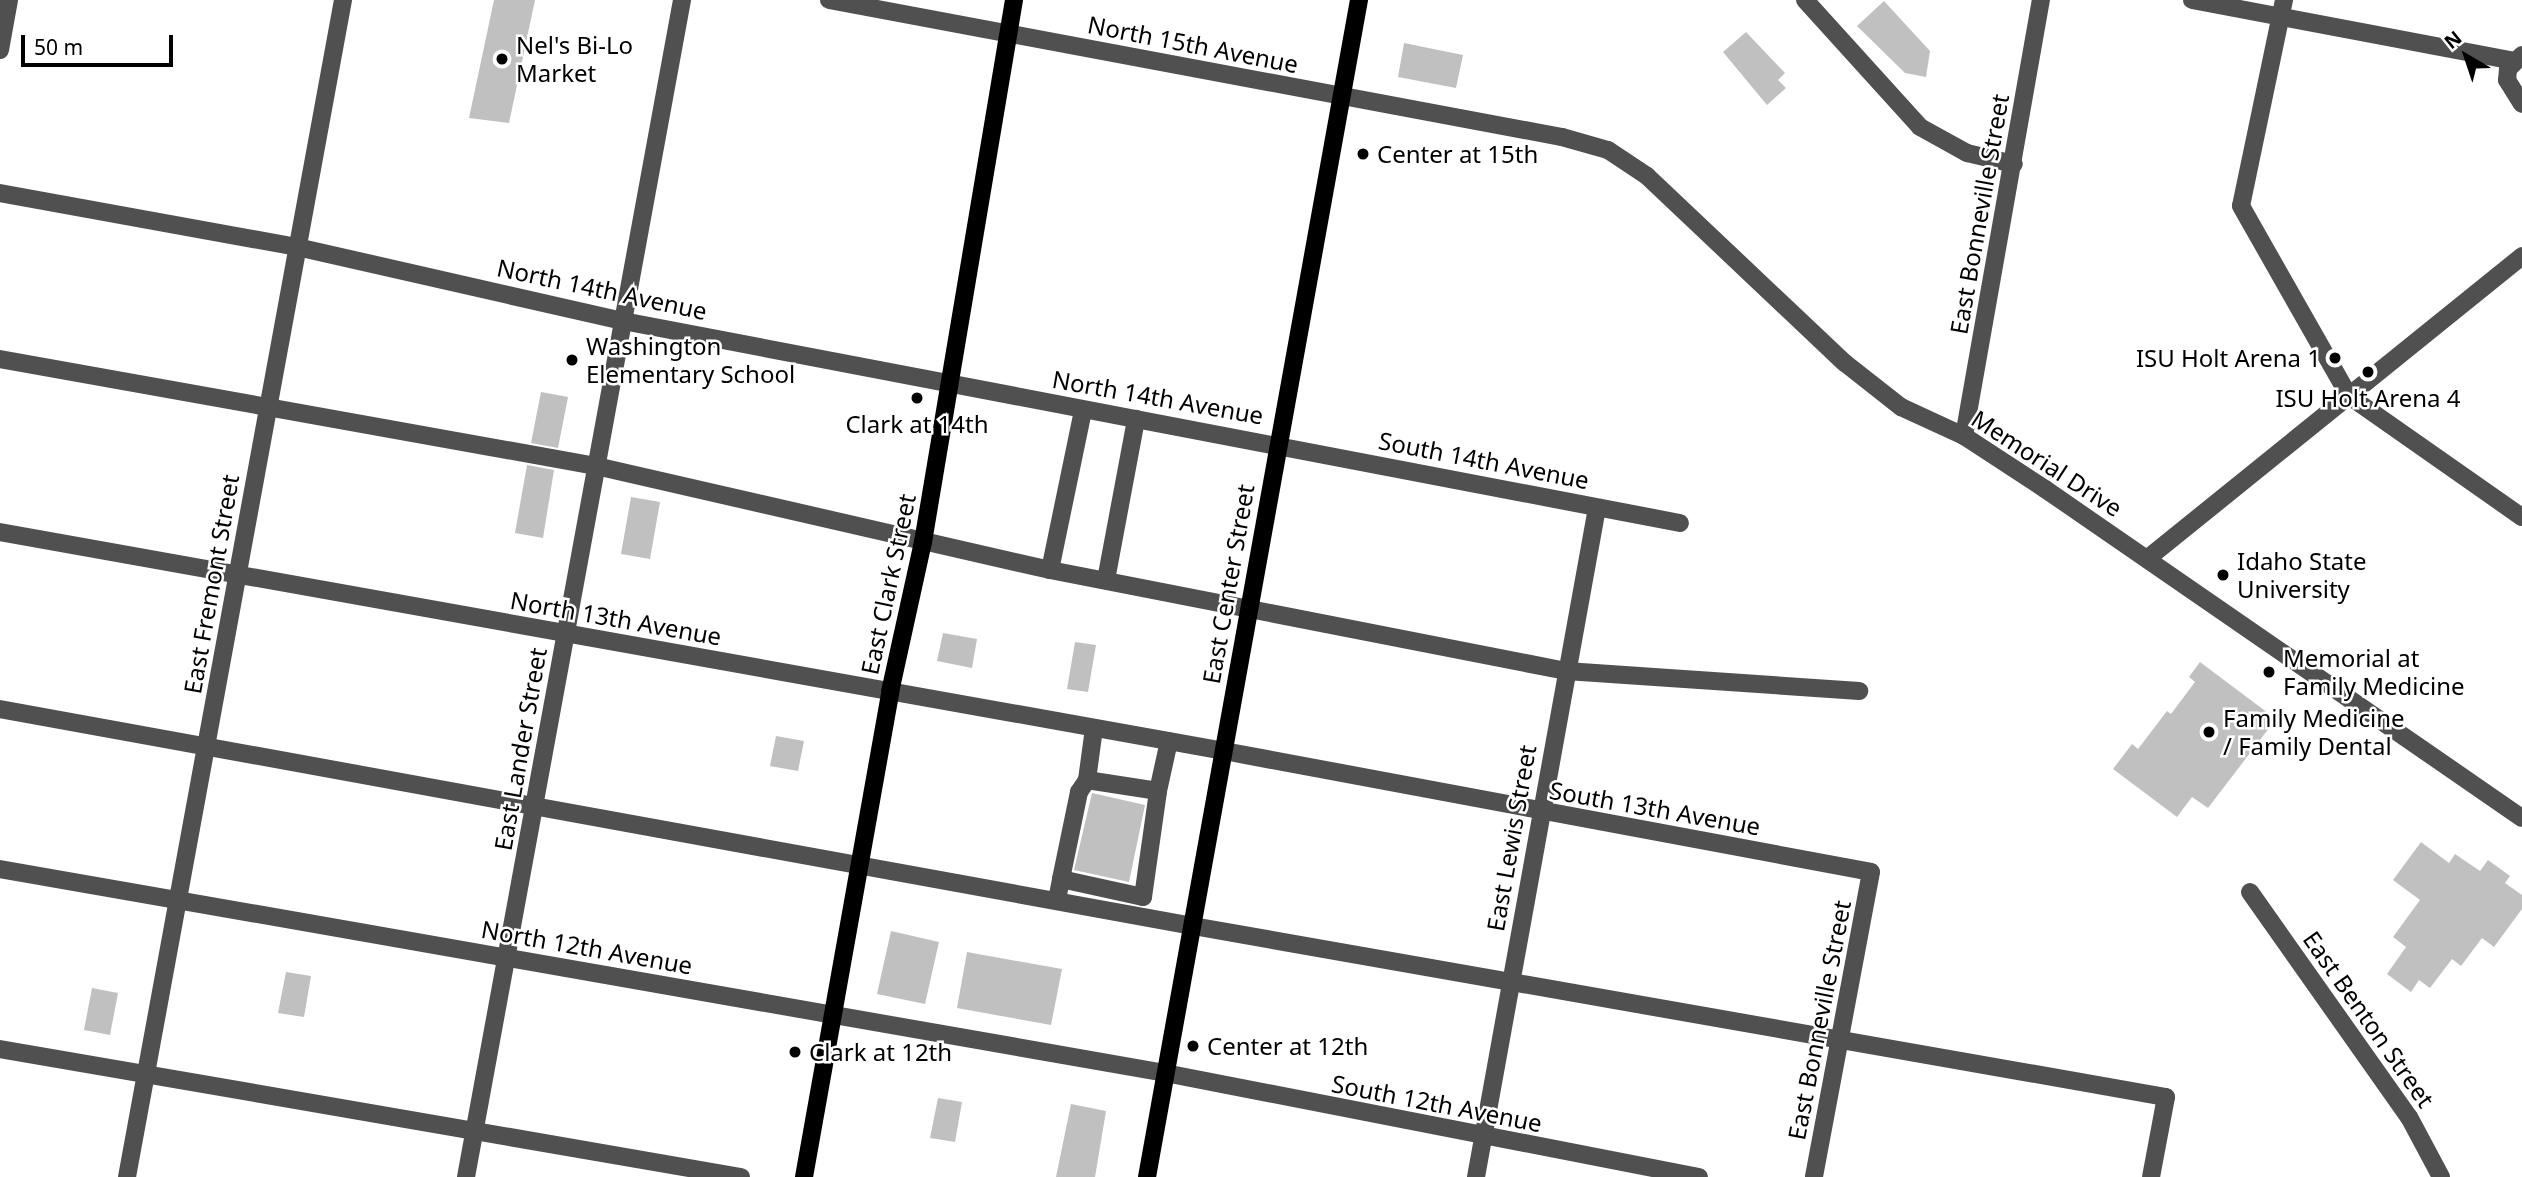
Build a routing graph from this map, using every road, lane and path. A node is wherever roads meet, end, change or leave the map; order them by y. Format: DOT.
graph roads {
  1 [pos="9,0"];
  2 [pos="343,0"];
  3 [pos="682,0"];
  4 [pos="832,0"];
  5 [pos="1014,0"];
  6 [pos="1359,0"];
  7 [pos="1805,0"];
  8 [pos="2041,0"];
  9 [pos="2192,0"];
  10 [pos="2282,8"];
  11 [pos="1007,32"];
  12 [pos="0,50"];
  13 [pos="2519,58"];
  14 [pos="1341,98"];
  15 [pos="2522,104"];
  16 [pos="1562,137"];
  17 [pos="2014,164"];
  18 [pos="0,193"];
  19 [pos="297,247"];
  20 [pos="2522,256"];
  21 [pos="623,321"];
  22 [pos="0,359"];
  23 [pos="951,383"];
  24 [pos="2348,396"];
  25 [pos="268,407"];
  26 [pos="1083,410"];
  27 [pos="1136,419"];
  28 [pos="1964,436"];
  29 [pos="1278,443"];
  30 [pos="596,466"];
  31 [pos="1597,508"];
  32 [pos="2522,517"];
  33 [pos="1680,523"];
  34 [pos="0,532"];
  35 [pos="923,542"];
  36 [pos="2148,558"];
  37 [pos="1050,570"];
  38 [pos="237,575"];
  39 [pos="1106,580"];
  40 [pos="1249,607"];
  41 [pos="566,634"];
  42 [pos="1566,671"];
  43 [pos="1858,691"];
  44 [pos="890,692"];
  45 [pos="0,709"];
  46 [pos="1094,728"];
  47 [pos="1169,741"];
  48 [pos="206,747"];
  49 [pos="1224,751"];
  50 [pos="1087,780"];
  51 [pos="1158,791"];
  52 [pos="534,808"];
  53 [pos="1541,812"];
  54 [pos="2519,812"];
  55 [pos="859,866"];
  56 [pos="0,869"];
  57 [pos="1871,872"];
  58 [pos="1061,879"];
  59 [pos="2250,892"];
  60 [pos="178,900"];
  61 [pos="1057,900"];
  62 [pos="1193,926"];
  63 [pos="506,958"];
  64 [pos="1511,981"];
  65 [pos="833,1015"];
  66 [pos="1840,1039"];
  67 [pos="0,1049"];
  68 [pos="1165,1073"];
  69 [pos="145,1077"];
  70 [pos="474,1132"];
  71 [pos="1483,1138"];
  72 [pos="127,1177"];
  73 [pos="466,1177"];
  74 [pos="741,1177"];
  75 [pos="804,1177"];
  76 [pos="1147,1177"];
  77 [pos="1476,1177"];
  78 [pos="1699,1177"];
  79 [pos="1814,1177"];
  80 [pos="2151,1177"];
  81 [pos="2441,1177"];
  1 -- 12 [label="street"];
  2 -- 19 [label="street, East Fremont Street"];
  3 -- 21 [label="street, East Lander Street"];
  4 -- 11 [label="street, North 15th Avenue"];
  5 -- 11 [label="main road, East Clark Street"];
  6 -- 14 [label="main road, East Center Street"];
  7 -- 17 [label="street"];
  8 -- 17 [label="street, East Bonneville Street"];
  9 -- 10 [label="street"];
  10 -- 13 [label="street"];
  10 -- 24 [label="street"];
  11 -- 14 [label="street, North 15th Avenue"];
  11 -- 23 [label="main road, East Clark Street"];
  13 -- 15 [label="street"];
  14 -- 16 [label="street, North 15th Avenue"];
  14 -- 29 [label="main road, East Center Street"];
  16 -- 28 [label="street, Memorial Drive"];
  17 -- 28 [label="street, East Bonneville Street"];
  18 -- 19 [label="street, North 14th Avenue"];
  19 -- 21 [label="street, North 14th Avenue"];
  19 -- 25 [label="street, East Fremont Street"];
  20 -- 24 [label="street"];
  21 -- 23 [label="street, North 14th Avenue"];
  21 -- 30 [label="street, East Lander Street"];
  22 -- 25 [label="street"];
  23 -- 26 [label="street, North 14th Avenue"];
  23 -- 35 [label="main road, East Clark Street"];
  24 -- 32 [label="street"];
  24 -- 36 [label="street"];
  25 -- 30 [label="street"];
  25 -- 38 [label="street, East Fremont Street"];
  26 -- 27 [label="street, North 14th Avenue"];
  26 -- 37 [label="street"];
  27 -- 29 [label="street, North 14th Avenue"];
  27 -- 39 [label="street"];
  28 -- 36 [label="street, Memorial Drive"];
  29 -- 31 [label="street, South 14th Avenue"];
  29 -- 40 [label="main road, East Center Street"];
  30 -- 35 [label="street"];
  30 -- 41 [label="street, East Lander Street"];
  31 -- 33 [label="street, South 14th Avenue"];
  31 -- 42 [label="street, East Lewis Street"];
  34 -- 38 [label="street, North 13th Avenue"];
  35 -- 37 [label="street"];
  35 -- 44 [label="main road, East Clark Street"];
  36 -- 54 [label="street, Memorial Drive"];
  37 -- 39 [label="street"];
  38 -- 41 [label="street, North 13th Avenue"];
  38 -- 48 [label="street, East Fremont Street"];
  39 -- 40 [label="street"];
  40 -- 42 [label="street"];
  40 -- 49 [label="main road, East Center Street"];
  41 -- 44 [label="street, North 13th Avenue"];
  41 -- 52 [label="street, East Lander Street"];
  42 -- 43 [label="street"];
  42 -- 53 [label="street, East Lewis Street"];
  44 -- 46 [label="street, North 13th Avenue"];
  44 -- 55 [label="main road, East Clark Street"];
  45 -- 48 [label="street"];
  46 -- 47 [label="street, North 13th Avenue"];
  46 -- 50 [label="street"];
  47 -- 49 [label="street, North 13th Avenue"];
  47 -- 51 [label="street"];
  48 -- 52 [label="street"];
  48 -- 60 [label="street, East Fremont Street"];
  49 -- 53 [label="street, South 13th Avenue"];
  49 -- 62 [label="main road, East Center Street"];
  50 -- 51 [label="street"];
  50 -- 58 [label="street"];
  51 -- 58 [label="street"];
  52 -- 55 [label="street"];
  52 -- 63 [label="street, East Lander Street"];
  53 -- 57 [label="street, South 13th Avenue"];
  53 -- 64 [label="street, East Lewis Street"];
  55 -- 61 [label="street"];
  55 -- 65 [label="main road, East Clark Street"];
  56 -- 60 [label="street, North 12th Avenue"];
  57 -- 66 [label="street, East Bonneville Street"];
  58 -- 61 [label="street"];
  59 -- 81 [label="street, East Benton Street"];
  60 -- 63 [label="street, North 12th Avenue"];
  60 -- 69 [label="street, East Fremont Street"];
  61 -- 62 [label="street"];
  62 -- 64 [label="street"];
  62 -- 68 [label="main road, East Center Street"];
  63 -- 65 [label="street, North 12th Avenue"];
  63 -- 70 [label="street, East Lander Street"];
  64 -- 66 [label="street"];
  64 -- 71 [label="street, East Lewis Street"];
  65 -- 68 [label="street, North 12th Avenue"];
  65 -- 75 [label="main road, East Clark Street"];
  66 -- 79 [label="street, East Bonneville Street"];
  66 -- 80 [label="street"];
  67 -- 69 [label="street"];
  68 -- 71 [label="street, South 12th Avenue"];
  68 -- 76 [label="main road, East Center Street"];
  69 -- 70 [label="street"];
  69 -- 72 [label="street, East Fremont Street"];
  70 -- 73 [label="street, East Lander Street"];
  70 -- 74 [label="street"];
  71 -- 77 [label="street, East Lewis Street"];
  71 -- 78 [label="street, South 12th Avenue"];
}
